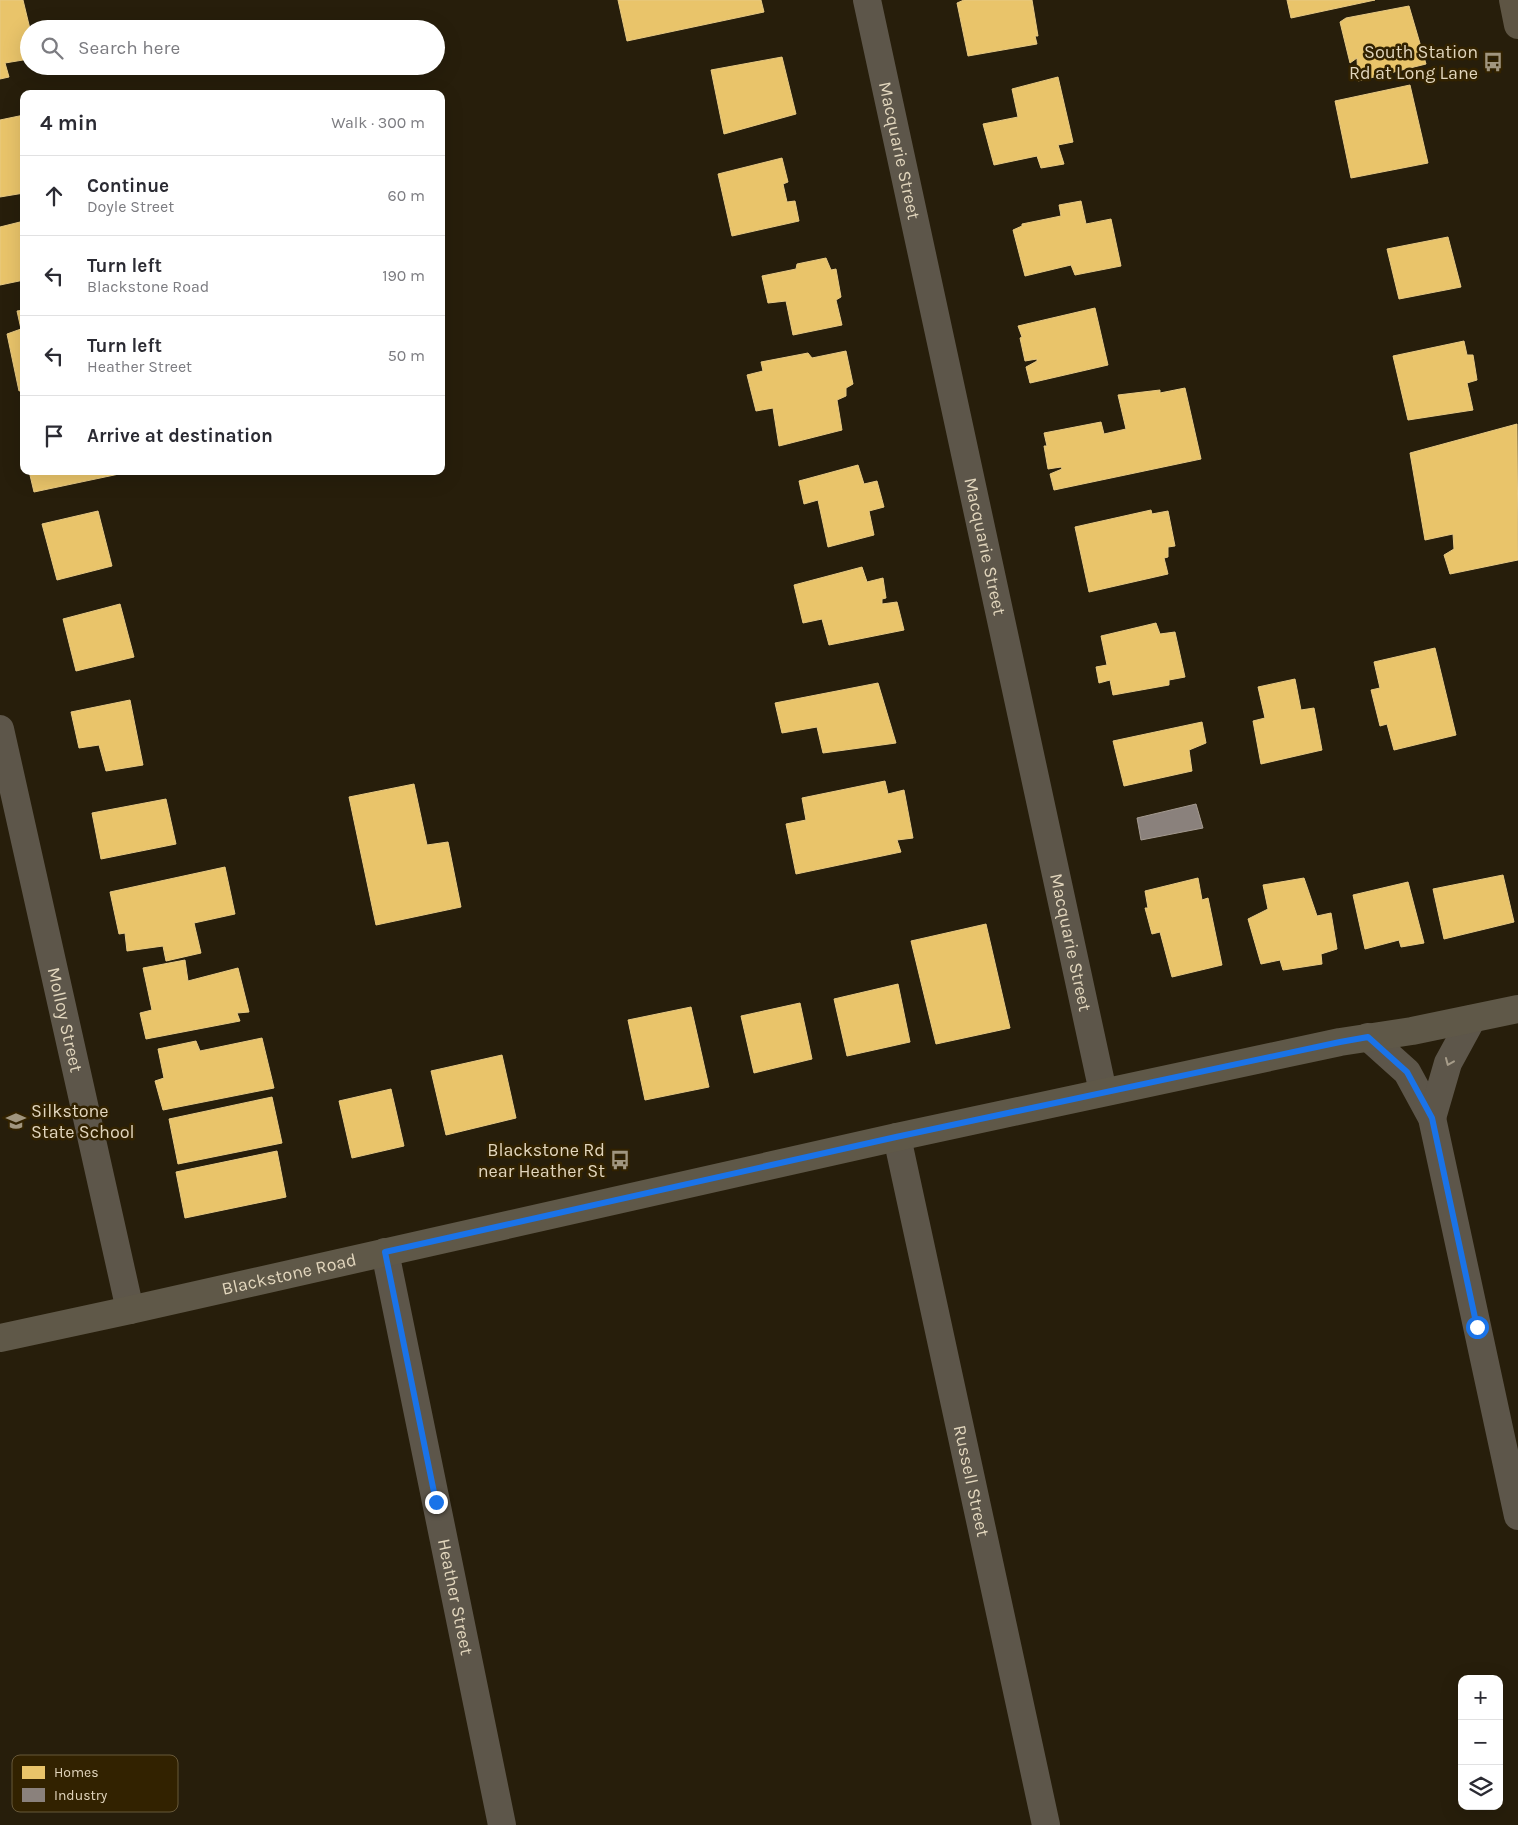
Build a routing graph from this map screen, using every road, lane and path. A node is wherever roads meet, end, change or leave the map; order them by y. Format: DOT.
graph roads {
  1 [pos="867,0"];
  2 [pos="1513,0"];
  3 [pos="1518,25"];
  4 [pos="0,729"];
  5 [pos="1518,1008"];
  6 [pos="1472,1019"];
  7 [pos="1368,1037"];
  8 [pos="1103,1092"];
  9 [pos="1432,1118"];
  10 [pos="896,1137"];
  11 [pos="385,1252"];
  12 [pos="130,1310"];
  13 [pos="0,1338"];
  14 [pos="1518,1516"];
  15 [pos="502,1825"];
  16 [pos="1046,1825"];
  1 -- 8 [label="street, Macquarie Street"];
  2 -- 3 [label="main road"];
  4 -- 12 [label="street, Molloy Street"];
  5 -- 6 [label="main road, Blackstone Road"];
  6 -- 7 [label="main road, Blackstone Road"];
  6 -- 9 [label="street, one-way"];
  7 -- 8 [label="main road, Blackstone Road"];
  7 -- 9 [label="street"];
  8 -- 10 [label="main road, Blackstone Road"];
  9 -- 14 [label="street"];
  10 -- 11 [label="main road, Blackstone Road"];
  10 -- 16 [label="street, Russell Street"];
  11 -- 12 [label="main road, Blackstone Road"];
  11 -- 15 [label="street, Heather Street"];
  12 -- 13 [label="main road, Blackstone Road"];
}
